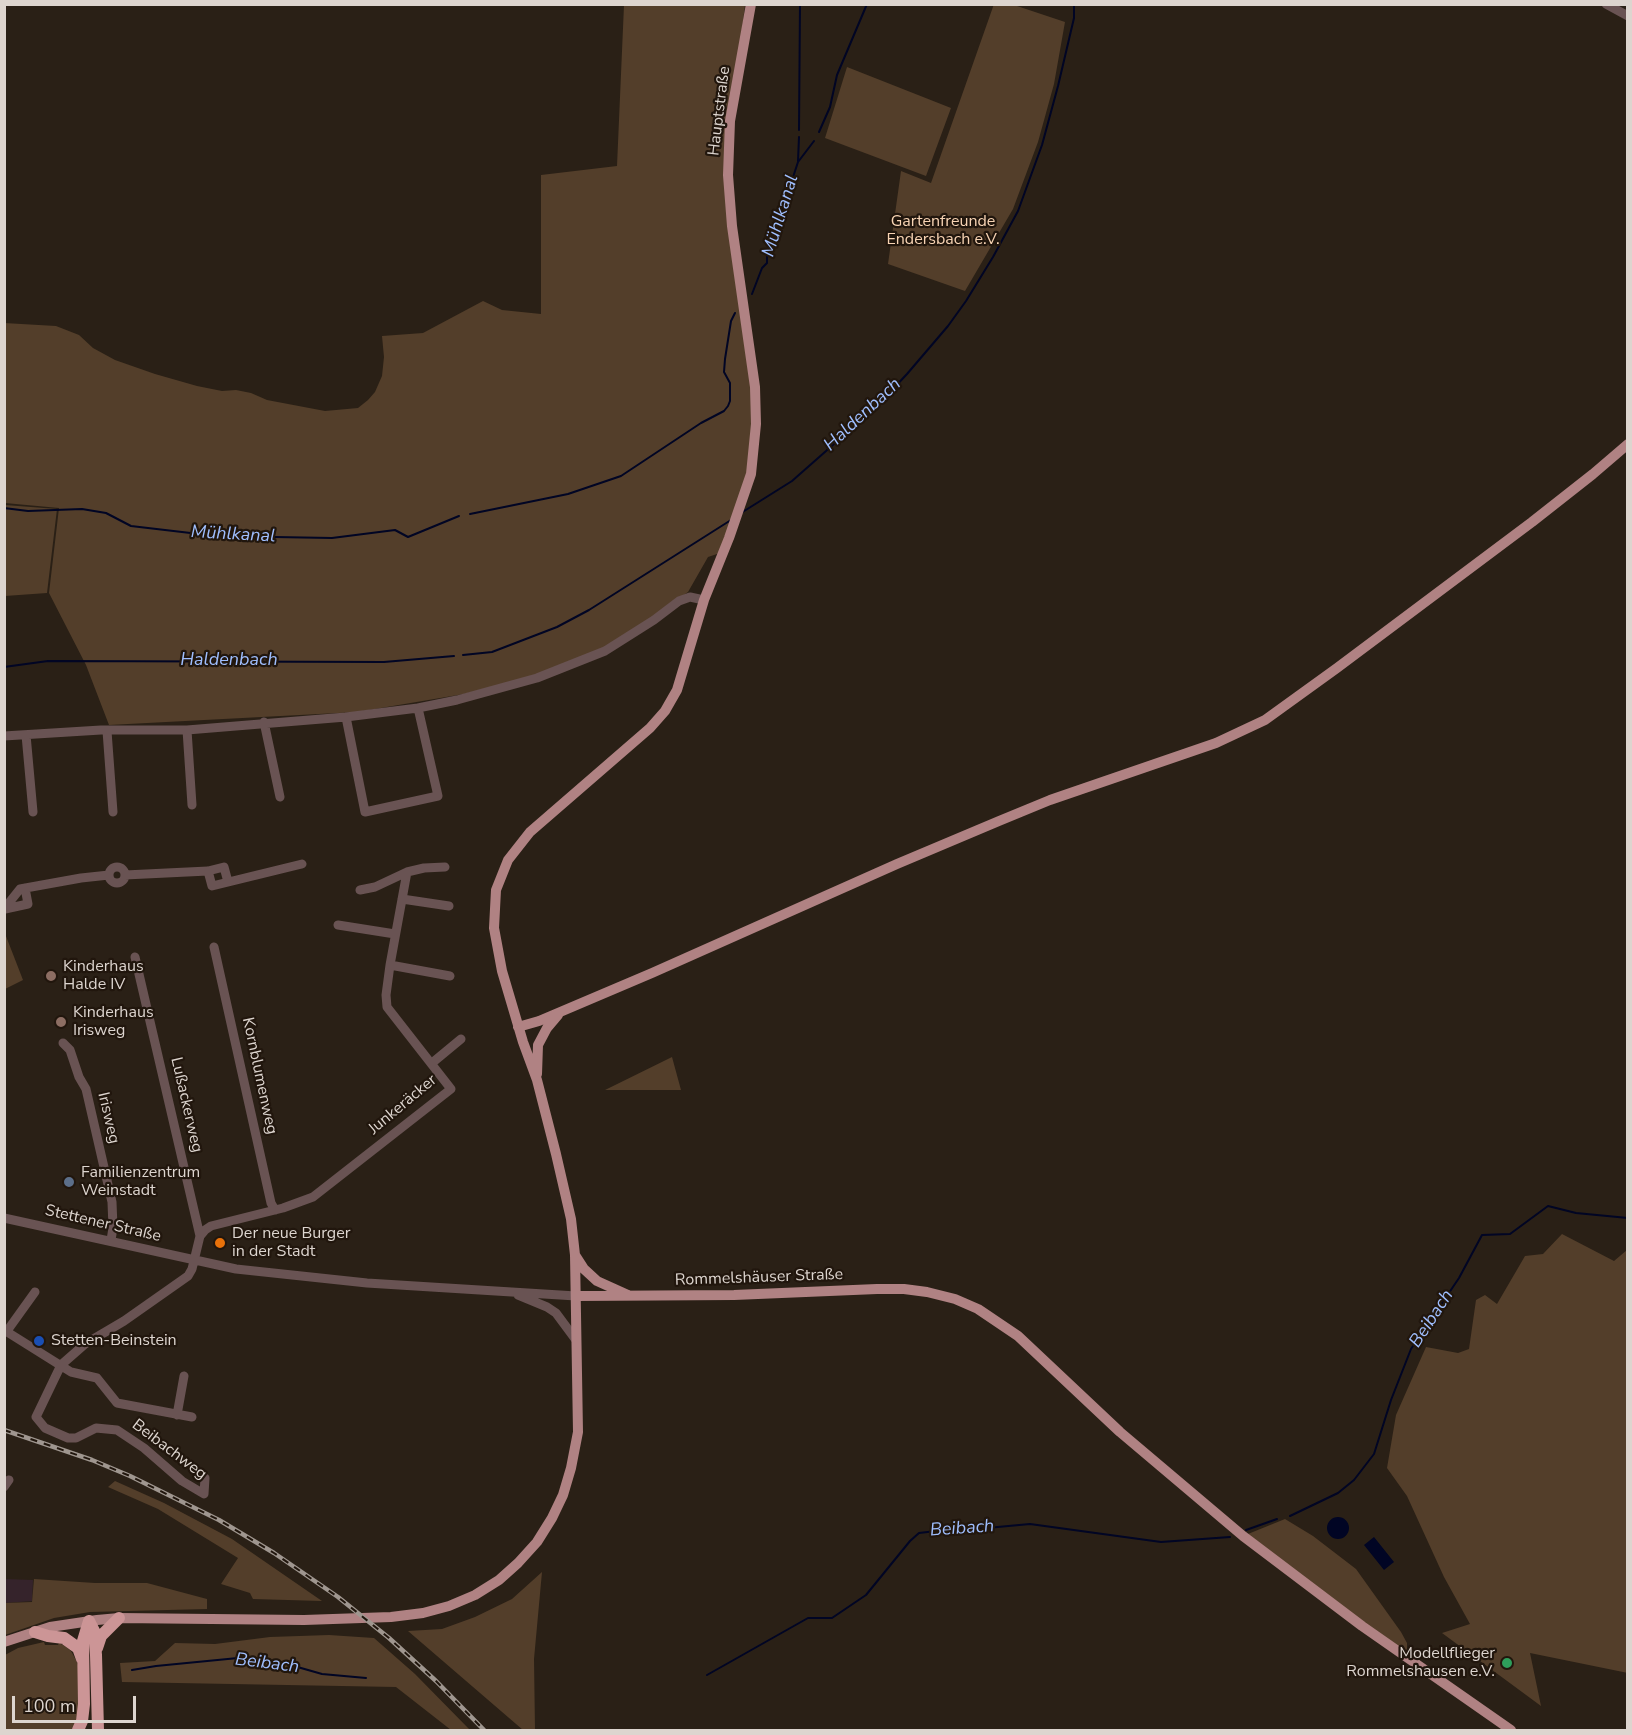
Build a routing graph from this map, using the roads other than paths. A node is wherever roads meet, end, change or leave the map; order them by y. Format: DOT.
graph roads {
  1 [pos="752,4"];
  2 [pos="1606,4"];
  3 [pos="1628,16"];
  4 [pos="1628,444"];
  5 [pos="704,600"];
  6 [pos="418,708"];
  7 [pos="346,717"];
  8 [pos="264,722"];
  9 [pos="188,730"];
  10 [pos="107,731"];
  11 [pos="26,735"];
  12 [pos="4,736"];
  13 [pos="280,797"];
  14 [pos="192,805"];
  15 [pos="33,812"];
  16 [pos="112,812"];
  17 [pos="302,864"];
  18 [pos="446,867"];
  19 [pos="208,871"];
  20 [pos="407,872"];
  21 [pos="228,882"];
  22 [pos="25,888"];
  23 [pos="360,890"];
  24 [pos="402,899"];
  25 [pos="449,906"];
  26 [pos="5,909"];
  27 [pos="338,925"];
  28 [pos="395,934"];
  29 [pos="214,947"];
  30 [pos="135,957"];
  31 [pos="390,965"];
  32 [pos="450,976"];
  33 [pos="562,1010"];
  34 [pos="518,1027"];
  35 [pos="461,1039"];
  36 [pos="63,1043"];
  37 [pos="432,1063"];
  38 [pos="537,1080"];
  39 [pos="275,1210"];
  40 [pos="4,1218"];
  41 [pos="200,1236"];
  42 [pos="111,1240"];
  43 [pos="575,1255"];
  44 [pos="195,1260"];
  45 [pos="35,1292"];
  46 [pos="511,1292"];
  47 [pos="576,1296"];
  48 [pos="630,1296"];
  49 [pos="6,1331"];
  50 [pos="576,1340"];
  51 [pos="61,1365"];
  52 [pos="184,1376"];
  53 [pos="177,1414"];
  54 [pos="192,1417"];
  55 [pos="205,1478"];
  56 [pos="119,1618"];
  57 [pos="89,1621"];
  58 [pos="35,1632"];
  59 [pos="4,1642"];
  60 [pos="96,1655"];
  61 [pos="83,1662"];
  62 [pos="78,1731"];
  63 [pos="98,1731"];
  64 [pos="1511,1731"];
  1 -- 5 [label="main road, Hauptstraße"];
  2 -- 3 [label="street"];
  4 -- 33 [label="main road"];
  5 -- 6 [label="street"];
  5 -- 34 [label="main road, Hauptstraße"];
  6 -- 7 [label="street"];
  6 -- 7 [label="street"];
  7 -- 8 [label="street"];
  8 -- 9 [label="street"];
  8 -- 13 [label="street"];
  9 -- 10 [label="street"];
  9 -- 14 [label="street"];
  10 -- 11 [label="street"];
  10 -- 16 [label="street"];
  11 -- 12 [label="street"];
  11 -- 15 [label="street"];
  17 -- 21 [label="street"];
  18 -- 20 [label="street"];
  19 -- 21 [label="street"];
  19 -- 21 [label="street"];
  19 -- 22 [label="street"];
  20 -- 23 [label="street"];
  20 -- 24 [label="street, Junkeräcker"];
  22 -- 26 [label="street"];
  22 -- 26 [label="street"];
  24 -- 25 [label="street"];
  24 -- 28 [label="street, Junkeräcker"];
  27 -- 28 [label="street"];
  28 -- 31 [label="street, Junkeräcker"];
  29 -- 39 [label="street, Kornblumenweg"];
  30 -- 41 [label="street, Lußackerweg"];
  31 -- 32 [label="street"];
  31 -- 37 [label="street, Junkeräcker"];
  33 -- 34 [label="main road"];
  33 -- 38 [label="main road"];
  34 -- 38 [label="main road, Hauptstraße"];
  35 -- 37 [label="street"];
  36 -- 42 [label="street, Irisweg"];
  37 -- 39 [label="street, Junkeräcker"];
  38 -- 43 [label="main road"];
  39 -- 41 [label="street, Junkeräcker"];
  40 -- 42 [label="street, Stettener Straße"];
  41 -- 44 [label="street, Lußackerweg"];
  42 -- 44 [label="street, Stettener Straße"];
  43 -- 47 [label="main road"];
  43 -- 48 [label="main road"];
  44 -- 46 [label="street, Rommelshäuser Straße"];
  44 -- 51 [label="street"];
  45 -- 49 [label="street"];
  46 -- 47 [label="street, Rommelshäuser Straße"];
  46 -- 50 [label="street"];
  47 -- 48 [label="main road, Rommelshäuser Straße"];
  47 -- 50 [label="main road"];
  48 -- 64 [label="main road, Rommelshäuser Straße"];
  49 -- 51 [label="street"];
  50 -- 56 [label="main road"];
  51 -- 53 [label="street"];
  51 -- 55 [label="street, Beibachweg"];
  52 -- 53 [label="street"];
  53 -- 54 [label="street"];
  56 -- 57 [label="main road"];
  56 -- 60 [label="highway"];
  57 -- 58 [label="main road"];
  57 -- 60 [label="highway"];
  57 -- 61 [label="highway"];
  58 -- 59 [label="main road"];
  58 -- 61 [label="highway"];
  60 -- 63 [label="highway"];
  61 -- 62 [label="highway"];
}
